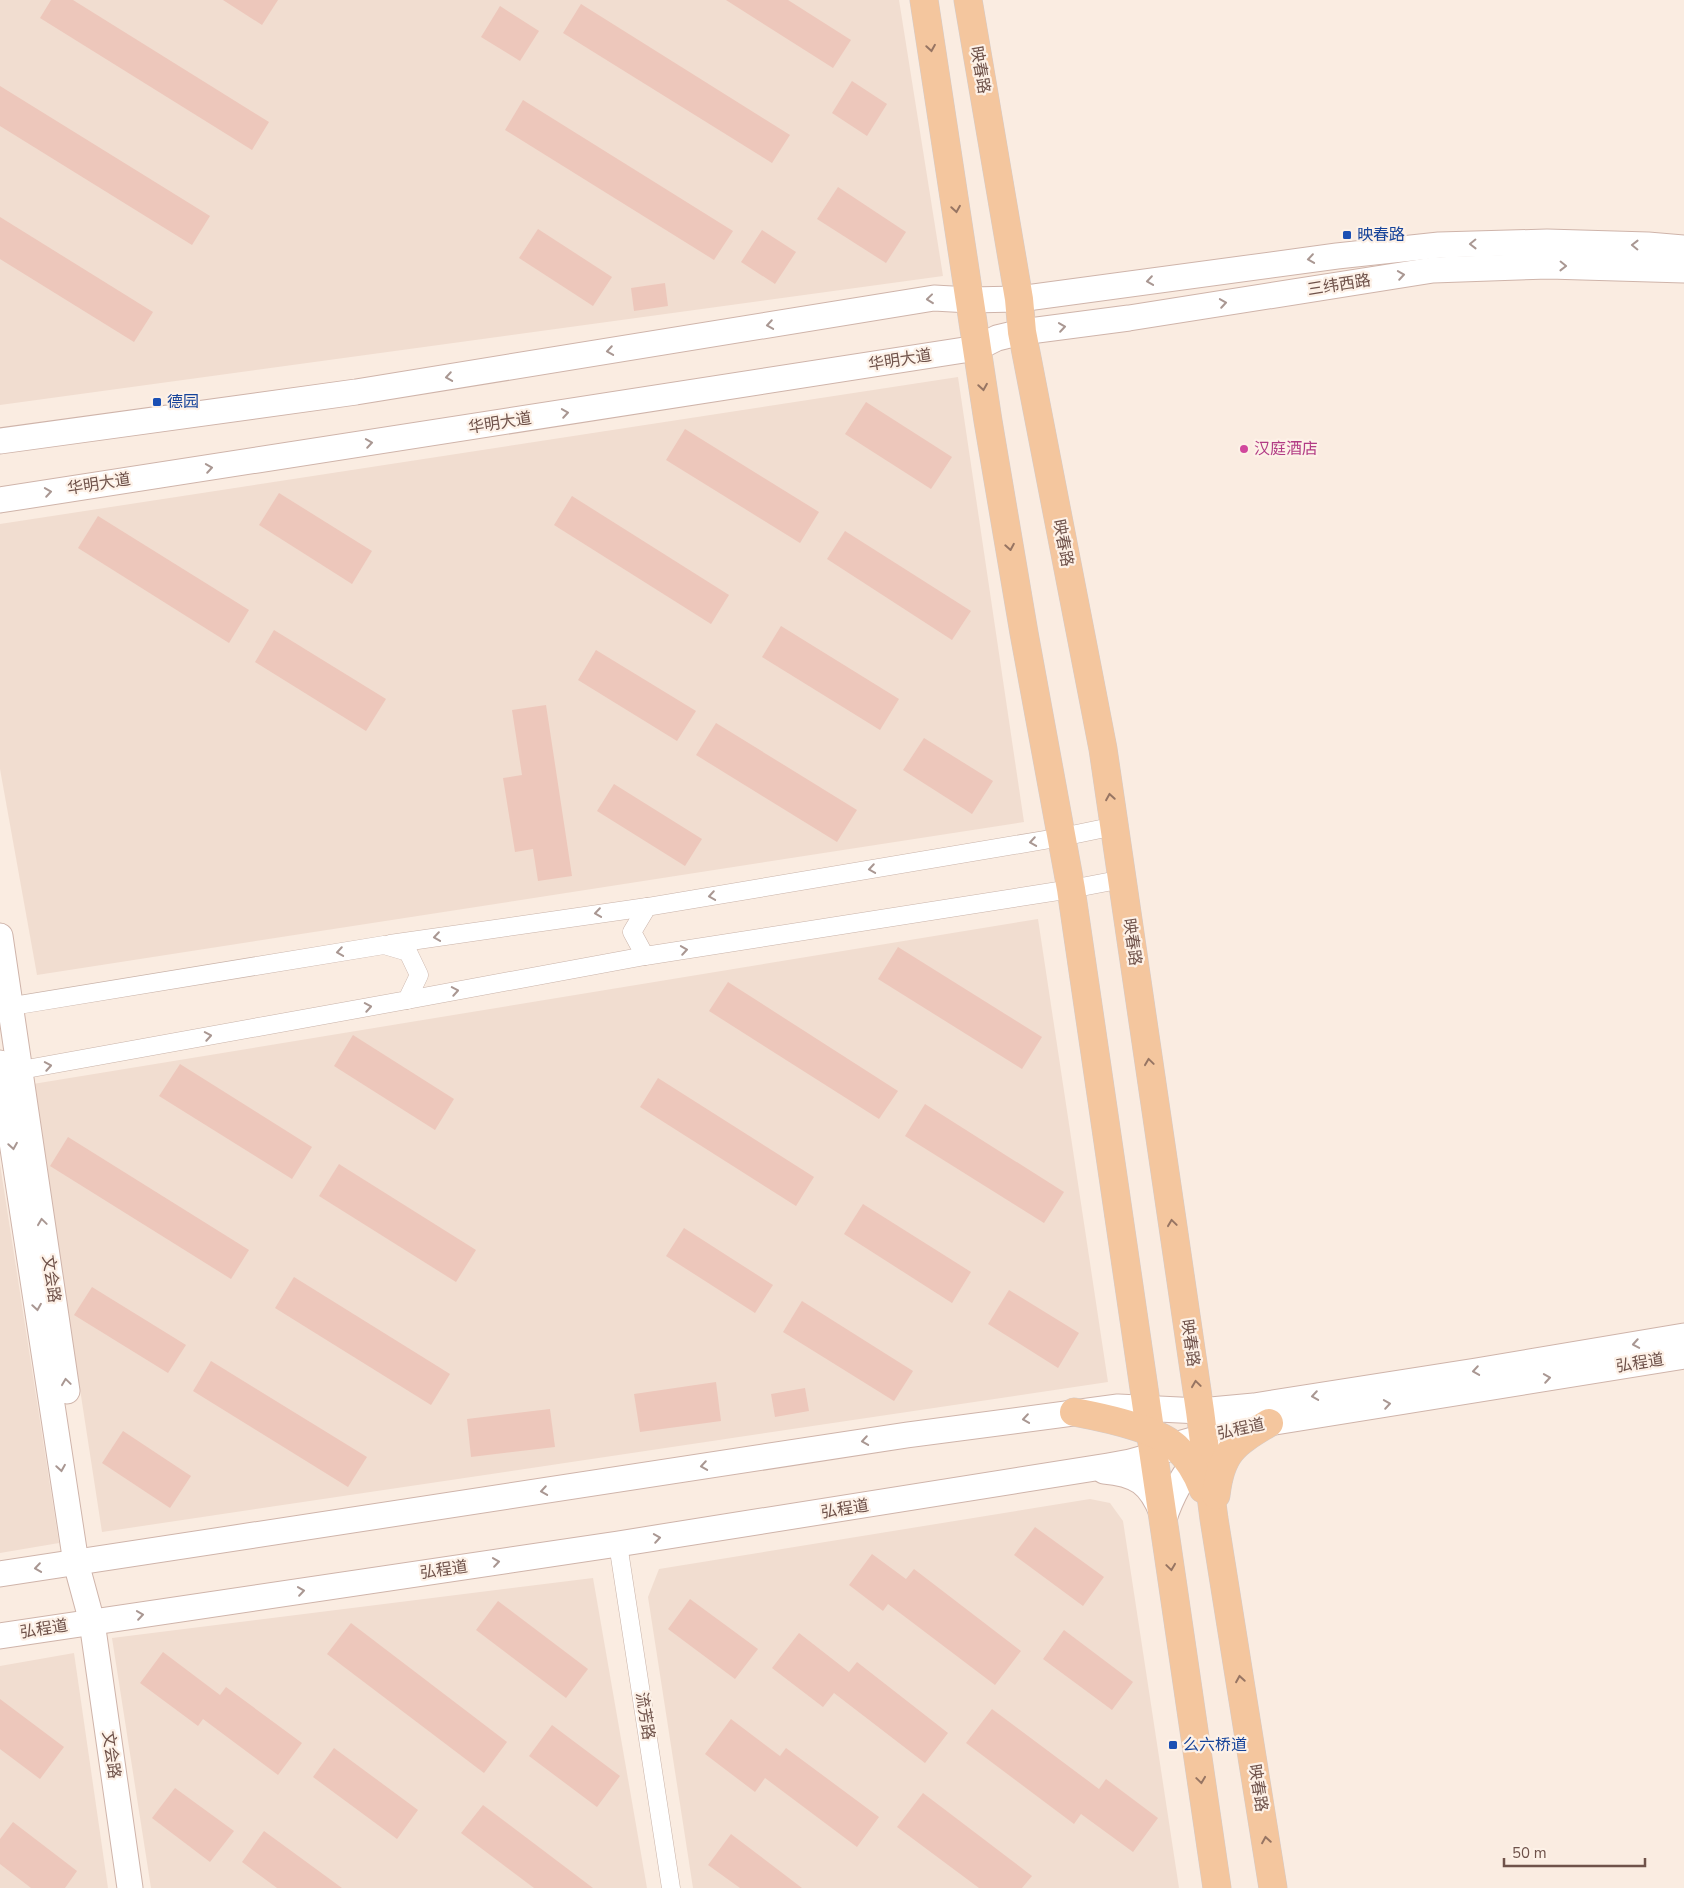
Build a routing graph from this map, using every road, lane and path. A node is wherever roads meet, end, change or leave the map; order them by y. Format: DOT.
graph roads {
  1 [pos="924,0"];
  2 [pos="968,0"];
  3 [pos="1684,248"];
  4 [pos="1684,270"];
  5 [pos="995,299"];
  6 [pos="999,339"];
  7 [pos="0,441"];
  8 [pos="0,500"];
  9 [pos="1115,826"];
  10 [pos="1062,837"];
  11 [pos="1123,879"];
  12 [pos="1071,888"];
  13 [pos="646,906"];
  14 [pos="0,936"];
  15 [pos="384,945"];
  16 [pos="645,956"];
  17 [pos="407,1000"];
  18 [pos="5,1007"];
  19 [pos="5,1070"];
  20 [pos="1684,1336"];
  21 [pos="1684,1356"];
  22 [pos="1074,1412"];
  23 [pos="1267,1413"];
  24 [pos="1183,1437"];
  25 [pos="1087,1470"];
  26 [pos="1164,1519"];
  27 [pos="1214,1519"];
  28 [pos="618,1544"];
  29 [pos="84,1562"];
  30 [pos="0,1574"];
  31 [pos="92,1622"];
  32 [pos="0,1636"];
  33 [pos="130,1888"];
  34 [pos="671,1888"];
  35 [pos="1217,1888"];
  36 [pos="1274,1888"];
  1 -- 5 [label="main road, 映春路, one-way"];
  2 -- 5 [label="main road, 映春路"];
  3 -- 5 [label="main road, 三纬西路, one-way"];
  6 -- 4 [label="main road, 三纬西路, one-way"];
  5 -- 6 [label="main road, 映春路"];
  5 -- 6 [label="main road, 映春路"];
  5 -- 7 [label="main road, one-way"];
  8 -- 6 [label="main road, 华明大道, one-way"];
  9 -- 6 [label="main road, 映春路, one-way"];
  6 -- 10 [label="main road, 映春路, one-way"];
  9 -- 10 [label="street"];
  9 -- 11 [label="main road, 映春路"];
  10 -- 12 [label="main road, 映春路"];
  10 -- 13 [label="street, one-way"];
  11 -- 12 [label="street"];
  24 -- 11 [label="main road, 映春路, one-way"];
  16 -- 12 [label="street, one-way"];
  12 -- 24 [label="main road, 映春路"];
  13 -- 15 [label="street, one-way"];
  13 -- 16 [label="street"];
  14 -- 18 [label="main road, 文会路"];
  15 -- 17 [label="street"];
  15 -- 18 [label="street, one-way"];
  17 -- 16 [label="street, one-way"];
  19 -- 17 [label="street, one-way"];
  18 -- 19 [label="main road, 文会路"];
  19 -- 29 [label="main road, 文会路"];
  20 -- 23 [label="main road, 弘程道, one-way"];
  23 -- 21 [label="main road, 弘程道, one-way"];
  22 -- 24 [label="main road"];
  22 -- 29 [label="main road, one-way"];
  23 -- 24 [label="main road, 弘程道"];
  23 -- 27 [label="main road"];
  24 -- 25 [label="main road, 弘程道"];
  24 -- 26 [label="main road, 映春路"];
  24 -- 27 [label="main road, 映春路"];
  25 -- 26 [label="main road"];
  28 -- 25 [label="main road, 弘程道, one-way"];
  26 -- 35 [label="main road, 映春路, one-way"];
  36 -- 27 [label="main road, 映春路, one-way"];
  31 -- 28 [label="main road, 弘程道, one-way"];
  28 -- 34 [label="street, 流芳路"];
  29 -- 30 [label="main road, one-way"];
  29 -- 31 [label="main road, 文会路"];
  31 -- 32 [label="main road, 弘程道"];
  31 -- 33 [label="main road, 文会路"];
}
